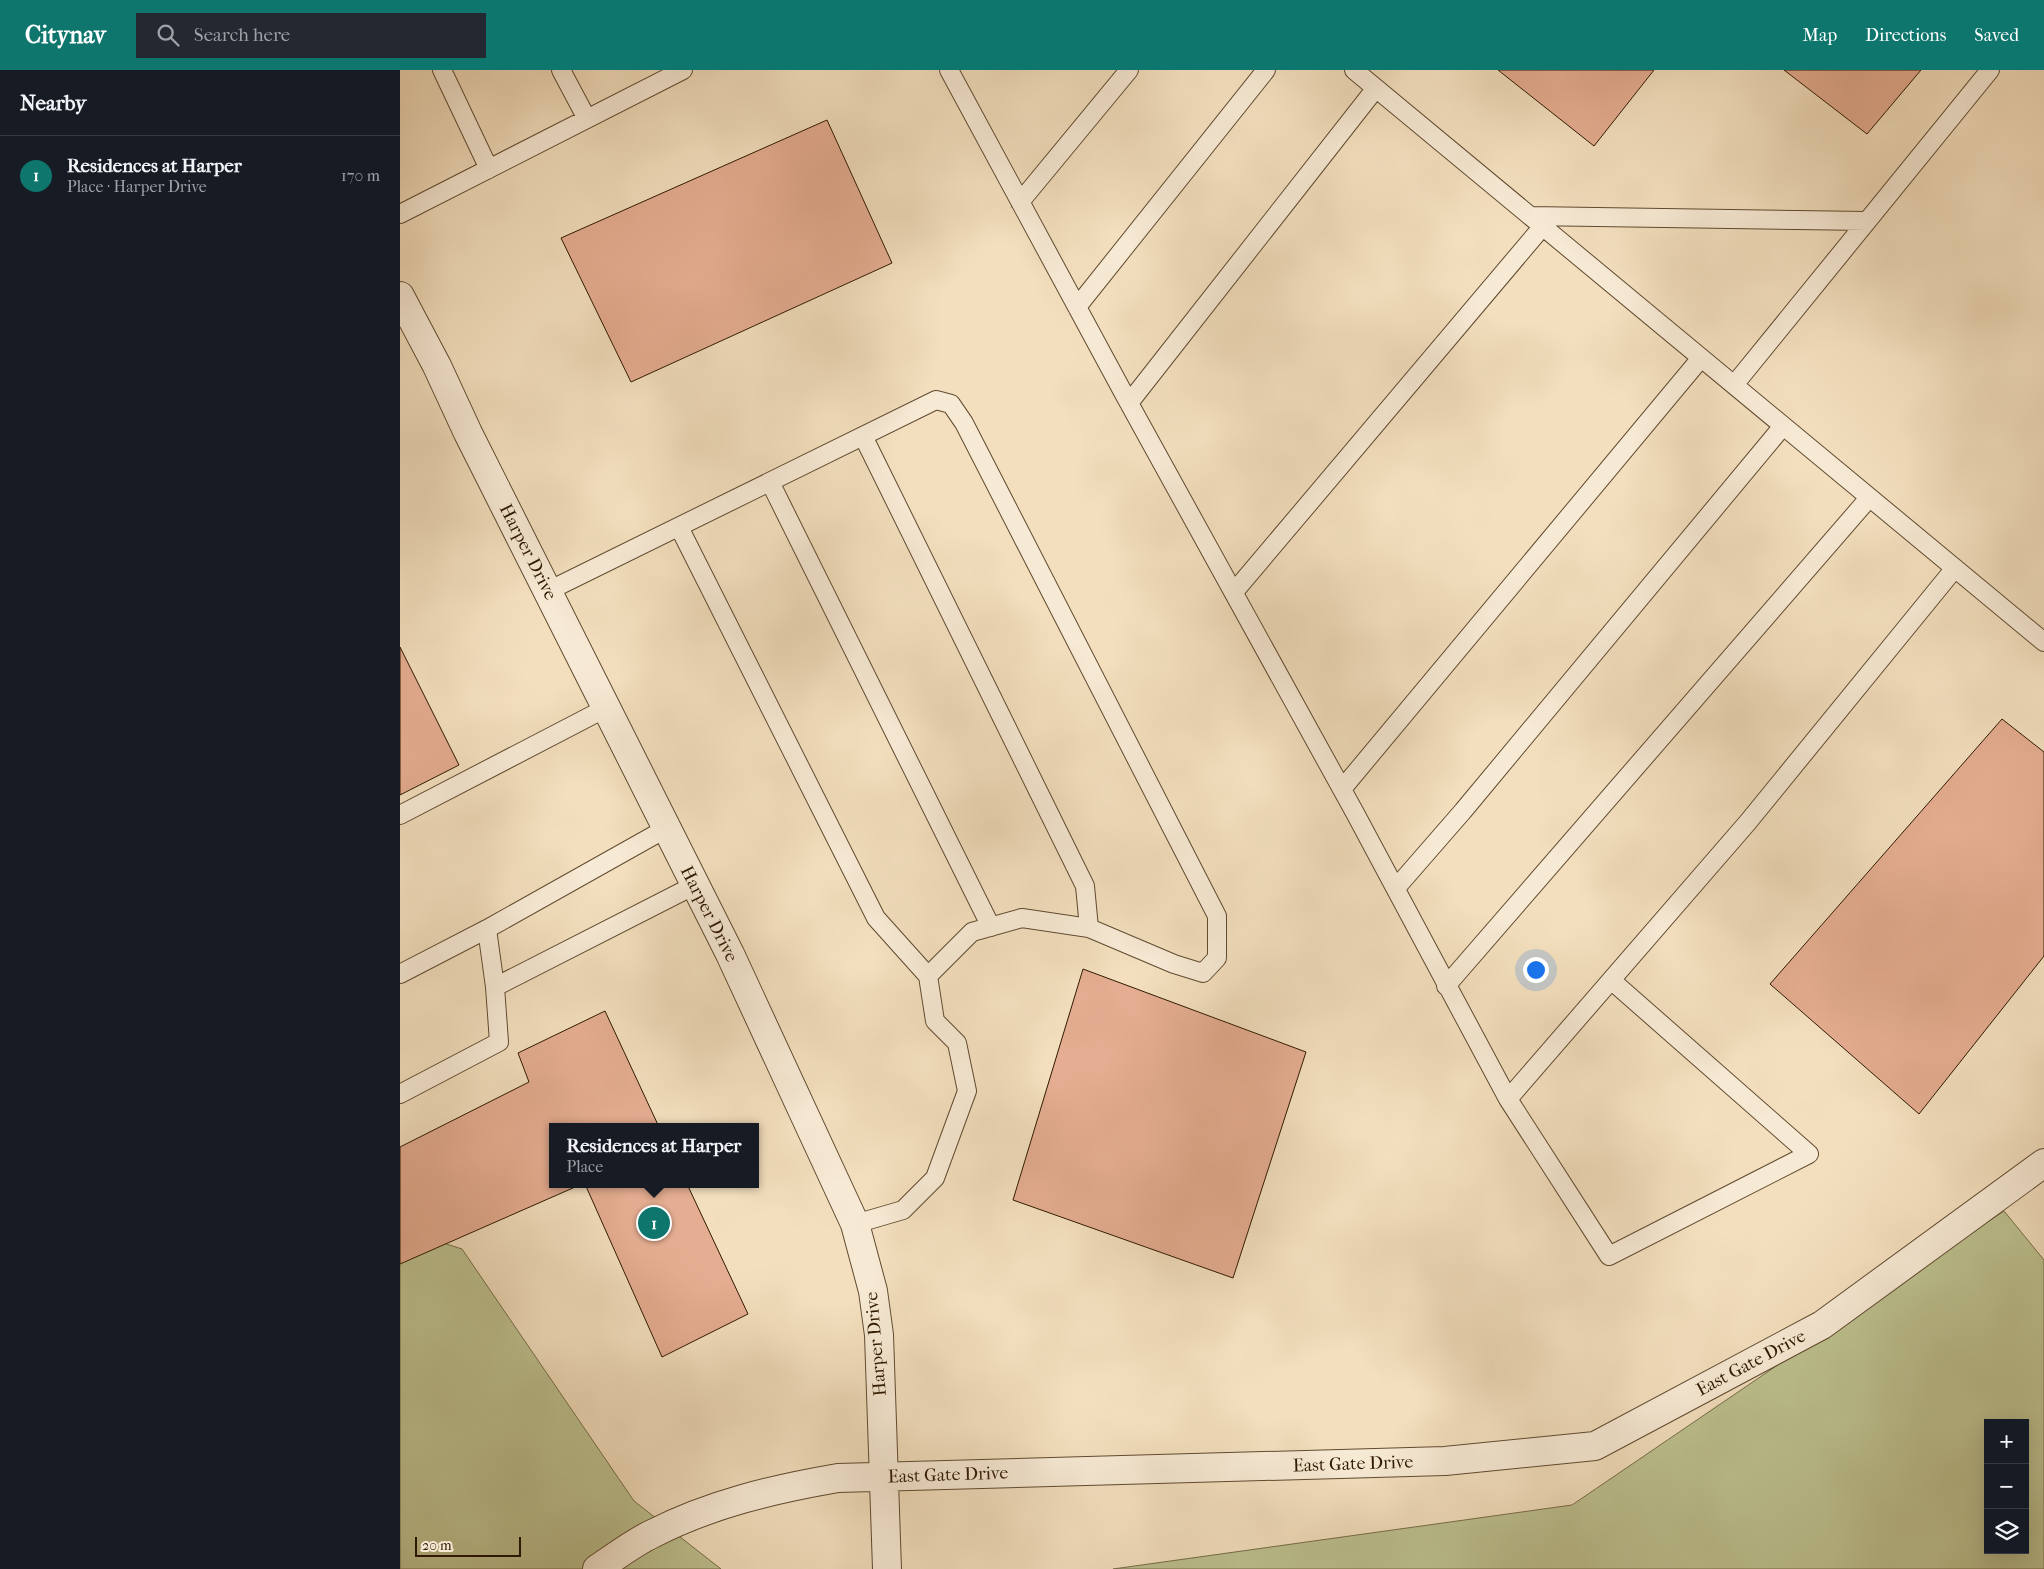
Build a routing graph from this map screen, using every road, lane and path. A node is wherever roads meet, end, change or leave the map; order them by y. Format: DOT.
graph roads {
  1 [pos="442,70"];
  2 [pos="561,70"];
  3 [pos="949,70"];
  4 [pos="1129,70"];
  5 [pos="1266,70"];
  6 [pos="1354,70"];
  7 [pos="1990,70"];
  8 [pos="678,71"];
  9 [pos="1376,88"];
  10 [pos="587,119"];
  11 [pos="489,169"];
  12 [pos="1020,202"];
  13 [pos="400,214"];
  14 [pos="1867,220"];
  15 [pos="1536,221"];
  16 [pos="400,296"];
  17 [pos="1077,307"];
  18 [pos="1701,358"];
  19 [pos="1734,385"];
  20 [pos="1129,403"];
  21 [pos="1783,426"];
  22 [pos="863,436"];
  23 [pos="770,482"];
  24 [pos="1869,498"];
  25 [pos="679,527"];
  26 [pos="1955,568"];
  27 [pos="548,592"];
  28 [pos="1234,592"];
  29 [pos="2044,642"];
  30 [pos="606,708"];
  31 [pos="1342,789"];
  32 [pos="400,814"];
  33 [pos="667,828"];
  34 [pos="695,885"];
  35 [pos="1396,888"];
  36 [pos="991,927"];
  37 [pos="1089,928"];
  38 [pos="487,929"];
  39 [pos="400,974"];
  40 [pos="928,976"];
  41 [pos="1611,980"];
  42 [pos="1446,986"];
  43 [pos="496,987"];
  44 [pos="400,1094"];
  45 [pos="1508,1099"];
  46 [pos="2044,1163"];
  47 [pos="855,1224"];
  48 [pos="884,1476"];
  49 [pos="597,1569"];
  50 [pos="887,1569"];
  1 -- 11 [label="lane"];
  2 -- 10 [label="lane"];
  3 -- 12 [label="lane"];
  4 -- 12 [label="lane"];
  5 -- 17 [label="lane"];
  6 -- 9 [label="lane"];
  7 -- 14 [label="lane"];
  8 -- 10 [label="lane"];
  9 -- 15 [label="lane"];
  9 -- 20 [label="lane"];
  10 -- 11 [label="lane"];
  11 -- 13 [label="lane"];
  12 -- 17 [label="lane"];
  14 -- 15 [label="lane"];
  14 -- 19 [label="lane"];
  15 -- 18 [label="lane"];
  15 -- 28 [label="lane"];
  16 -- 27 [label="street, Harper Drive"];
  17 -- 20 [label="lane"];
  18 -- 19 [label="lane"];
  18 -- 31 [label="lane"];
  19 -- 21 [label="lane"];
  20 -- 28 [label="lane"];
  21 -- 24 [label="lane"];
  21 -- 35 [label="lane"];
  22 -- 23 [label="lane"];
  22 -- 37 [label="lane"];
  22 -- 37 [label="lane"];
  23 -- 25 [label="lane"];
  23 -- 36 [label="lane"];
  24 -- 26 [label="lane"];
  24 -- 42 [label="lane"];
  25 -- 27 [label="lane"];
  25 -- 40 [label="lane"];
  26 -- 29 [label="lane"];
  26 -- 41 [label="lane"];
  27 -- 30 [label="street, Harper Drive"];
  28 -- 31 [label="lane"];
  30 -- 32 [label="lane"];
  30 -- 33 [label="street, Harper Drive"];
  31 -- 35 [label="lane"];
  33 -- 34 [label="street, Harper Drive"];
  33 -- 38 [label="lane"];
  34 -- 43 [label="lane"];
  34 -- 47 [label="street, Harper Drive"];
  35 -- 42 [label="lane"];
  36 -- 37 [label="lane"];
  36 -- 40 [label="lane"];
  38 -- 39 [label="lane"];
  38 -- 43 [label="lane"];
  40 -- 47 [label="lane"];
  41 -- 45 [label="lane"];
  41 -- 45 [label="lane"];
  42 -- 45 [label="lane"];
  43 -- 44 [label="lane"];
  46 -- 48 [label="street, East Gate Drive"];
  47 -- 48 [label="street, Harper Drive"];
  48 -- 49 [label="street, East Gate Drive"];
  48 -- 50 [label="street, Harper Drive"];
}
